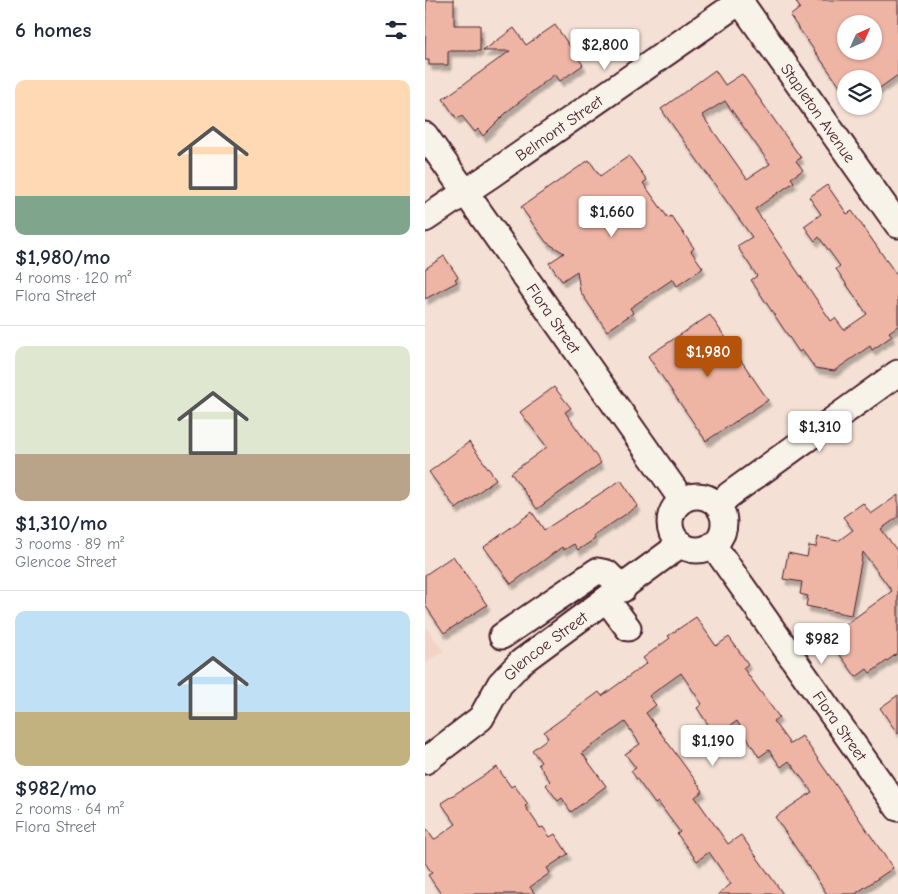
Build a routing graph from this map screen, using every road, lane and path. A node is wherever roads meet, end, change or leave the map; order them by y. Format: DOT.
graph roads {
  1 [pos="740,0"];
  2 [pos="425,135"];
  3 [pos="465,192"];
  4 [pos="425,219"];
  5 [pos="898,225"];
  6 [pos="898,372"];
  7 [pos="682,500"];
  8 [pos="718,506"];
  9 [pos="681,544"];
  10 [pos="713,545"];
  11 [pos="615,594"];
  12 [pos="628,628"];
  13 [pos="502,636"];
  14 [pos="425,761"];
  15 [pos="898,808"];
  1 -- 3 [label="street, Belmont Street"];
  1 -- 5 [label="street, Stapleton Avenue"];
  2 -- 3 [label="street, Flora Street"];
  3 -- 4 [label="street, Belmont Street"];
  3 -- 7 [label="street, Flora Street"];
  6 -- 8 [label="street"];
  7 -- 8 [label="street"];
  7 -- 9 [label="street"];
  8 -- 10 [label="street"];
  9 -- 10 [label="street"];
  9 -- 11 [label="street, Glencoe Street"];
  10 -- 15 [label="street, Flora Street"];
  11 -- 12 [label="street"];
  11 -- 13 [label="street"];
  11 -- 14 [label="street, Glencoe Street"];
}
